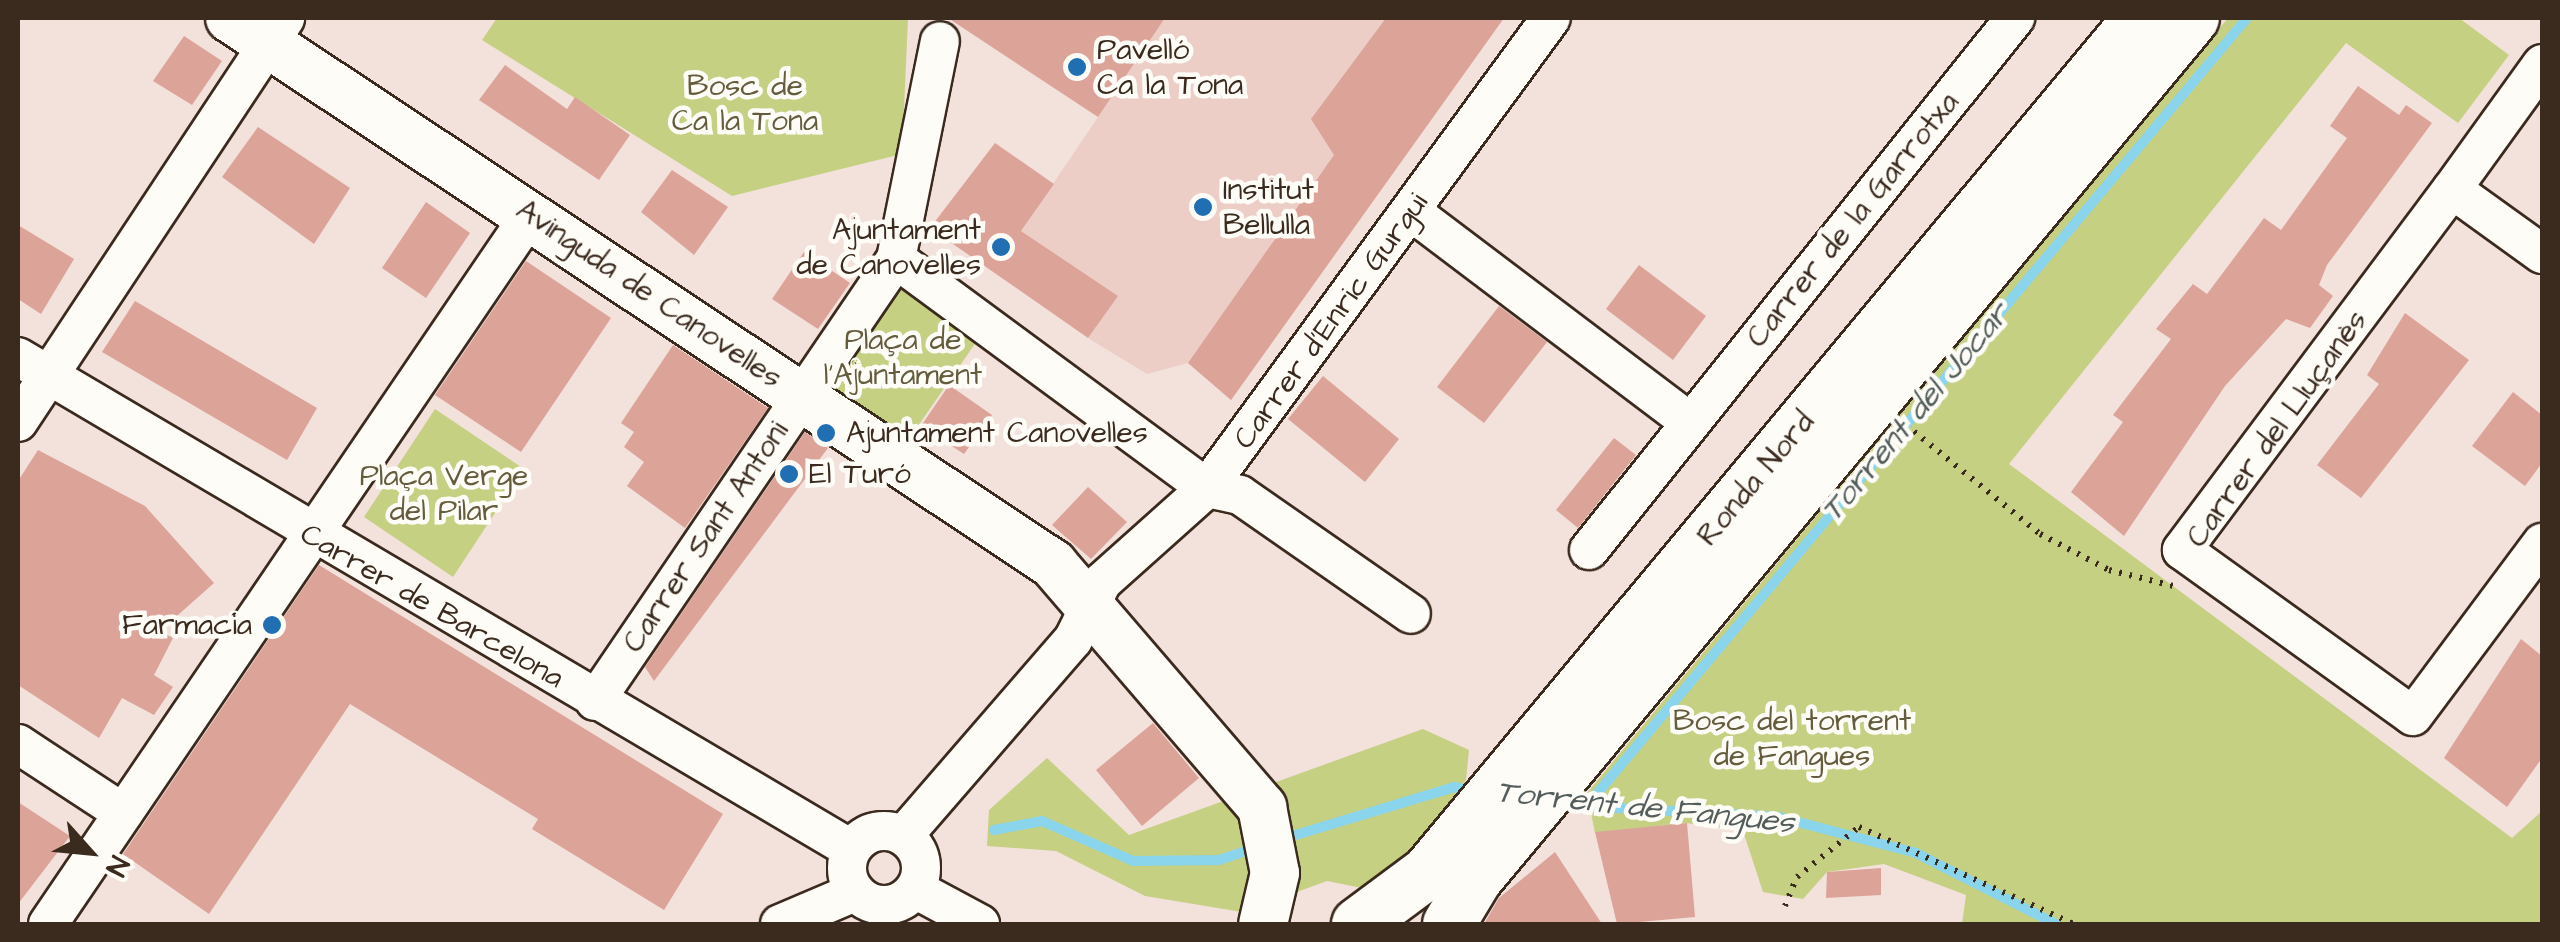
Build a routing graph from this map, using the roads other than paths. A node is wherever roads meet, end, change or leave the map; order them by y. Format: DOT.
graph roads {
  1 [pos="1551,18"];
  2 [pos="2015,18"];
  3 [pos="2140,18"];
  4 [pos="2192,18"];
  5 [pos="261,26"];
  6 [pos="940,42"];
  7 [pos="2542,64"];
  8 [pos="2452,189"];
  9 [pos="1412,212"];
  10 [pos="530,215"];
  11 [pos="2542,254"];
  12 [pos="896,258"];
  13 [pos="32,366"];
  14 [pos="802,396"];
  15 [pos="18,422"];
  16 [pos="1690,422"];
  17 [pos="1207,488"];
  18 [pos="311,536"];
  19 [pos="2542,542"];
  20 [pos="1589,550"];
  21 [pos="1095,606"];
  22 [pos="1411,614"];
  23 [pos="594,700"];
  24 [pos="18,744"];
  25 [pos="1511,794"];
  26 [pos="123,813"];
  27 [pos="903,836"];
  28 [pos="851,849"];
  29 [pos="915,889"];
  30 [pos="865,907"];
  31 [pos="48,924"];
  32 [pos="780,924"];
  33 [pos="980,924"];
  34 [pos="1263,924"];
  35 [pos="1358,924"];
  36 [pos="1449,924"];
  1 -- 9 [label="street, Carrer d'Enric Gurgui"];
  2 -- 16 [label="street, Carrer de la Garrotxa"];
  3 -- 25 [label="main road, Ronda Nord"];
  4 -- 25 [label="main road, Ronda Nord"];
  5 -- 10 [label="street, Avinguda de Canovelles"];
  5 -- 13 [label="street"];
  6 -- 12 [label="street, Carrer Sant Antoni"];
  7 -- 8 [label="street"];
  8 -- 11 [label="street"];
  8 -- 19 [label="street, Carrer del Lluçanès"];
  9 -- 16 [label="street"];
  9 -- 17 [label="street, Carrer d'Enric Gurgui"];
  10 -- 14 [label="street, Avinguda de Canovelles"];
  10 -- 18 [label="street"];
  12 -- 14 [label="street, Carrer Sant Antoni"];
  12 -- 17 [label="street"];
  13 -- 15 [label="street"];
  13 -- 18 [label="street, Carrer de Barcelona"];
  14 -- 21 [label="street, Avinguda de Canovelles"];
  14 -- 23 [label="street, Carrer Sant Antoni"];
  16 -- 20 [label="street, Carrer de la Garrotxa"];
  17 -- 21 [label="street, Carrer d'Enric Gurgui"];
  17 -- 22 [label="street"];
  18 -- 23 [label="street, Carrer de Barcelona"];
  18 -- 26 [label="street"];
  21 -- 27 [label="street, Carrer d'Enric Gurgui"];
  21 -- 34 [label="street, Avinguda de Canovelles"];
  23 -- 28 [label="street, Carrer de Barcelona"];
  24 -- 26 [label="street"];
  25 -- 35 [label="main road, Ronda Nord"];
  25 -- 36 [label="main road, Ronda Nord"];
  26 -- 31 [label="street"];
  27 -- 28 [label="street"];
  27 -- 29 [label="street"];
  28 -- 30 [label="street"];
  29 -- 30 [label="street"];
  29 -- 33 [label="street"];
  30 -- 32 [label="street"];
}
